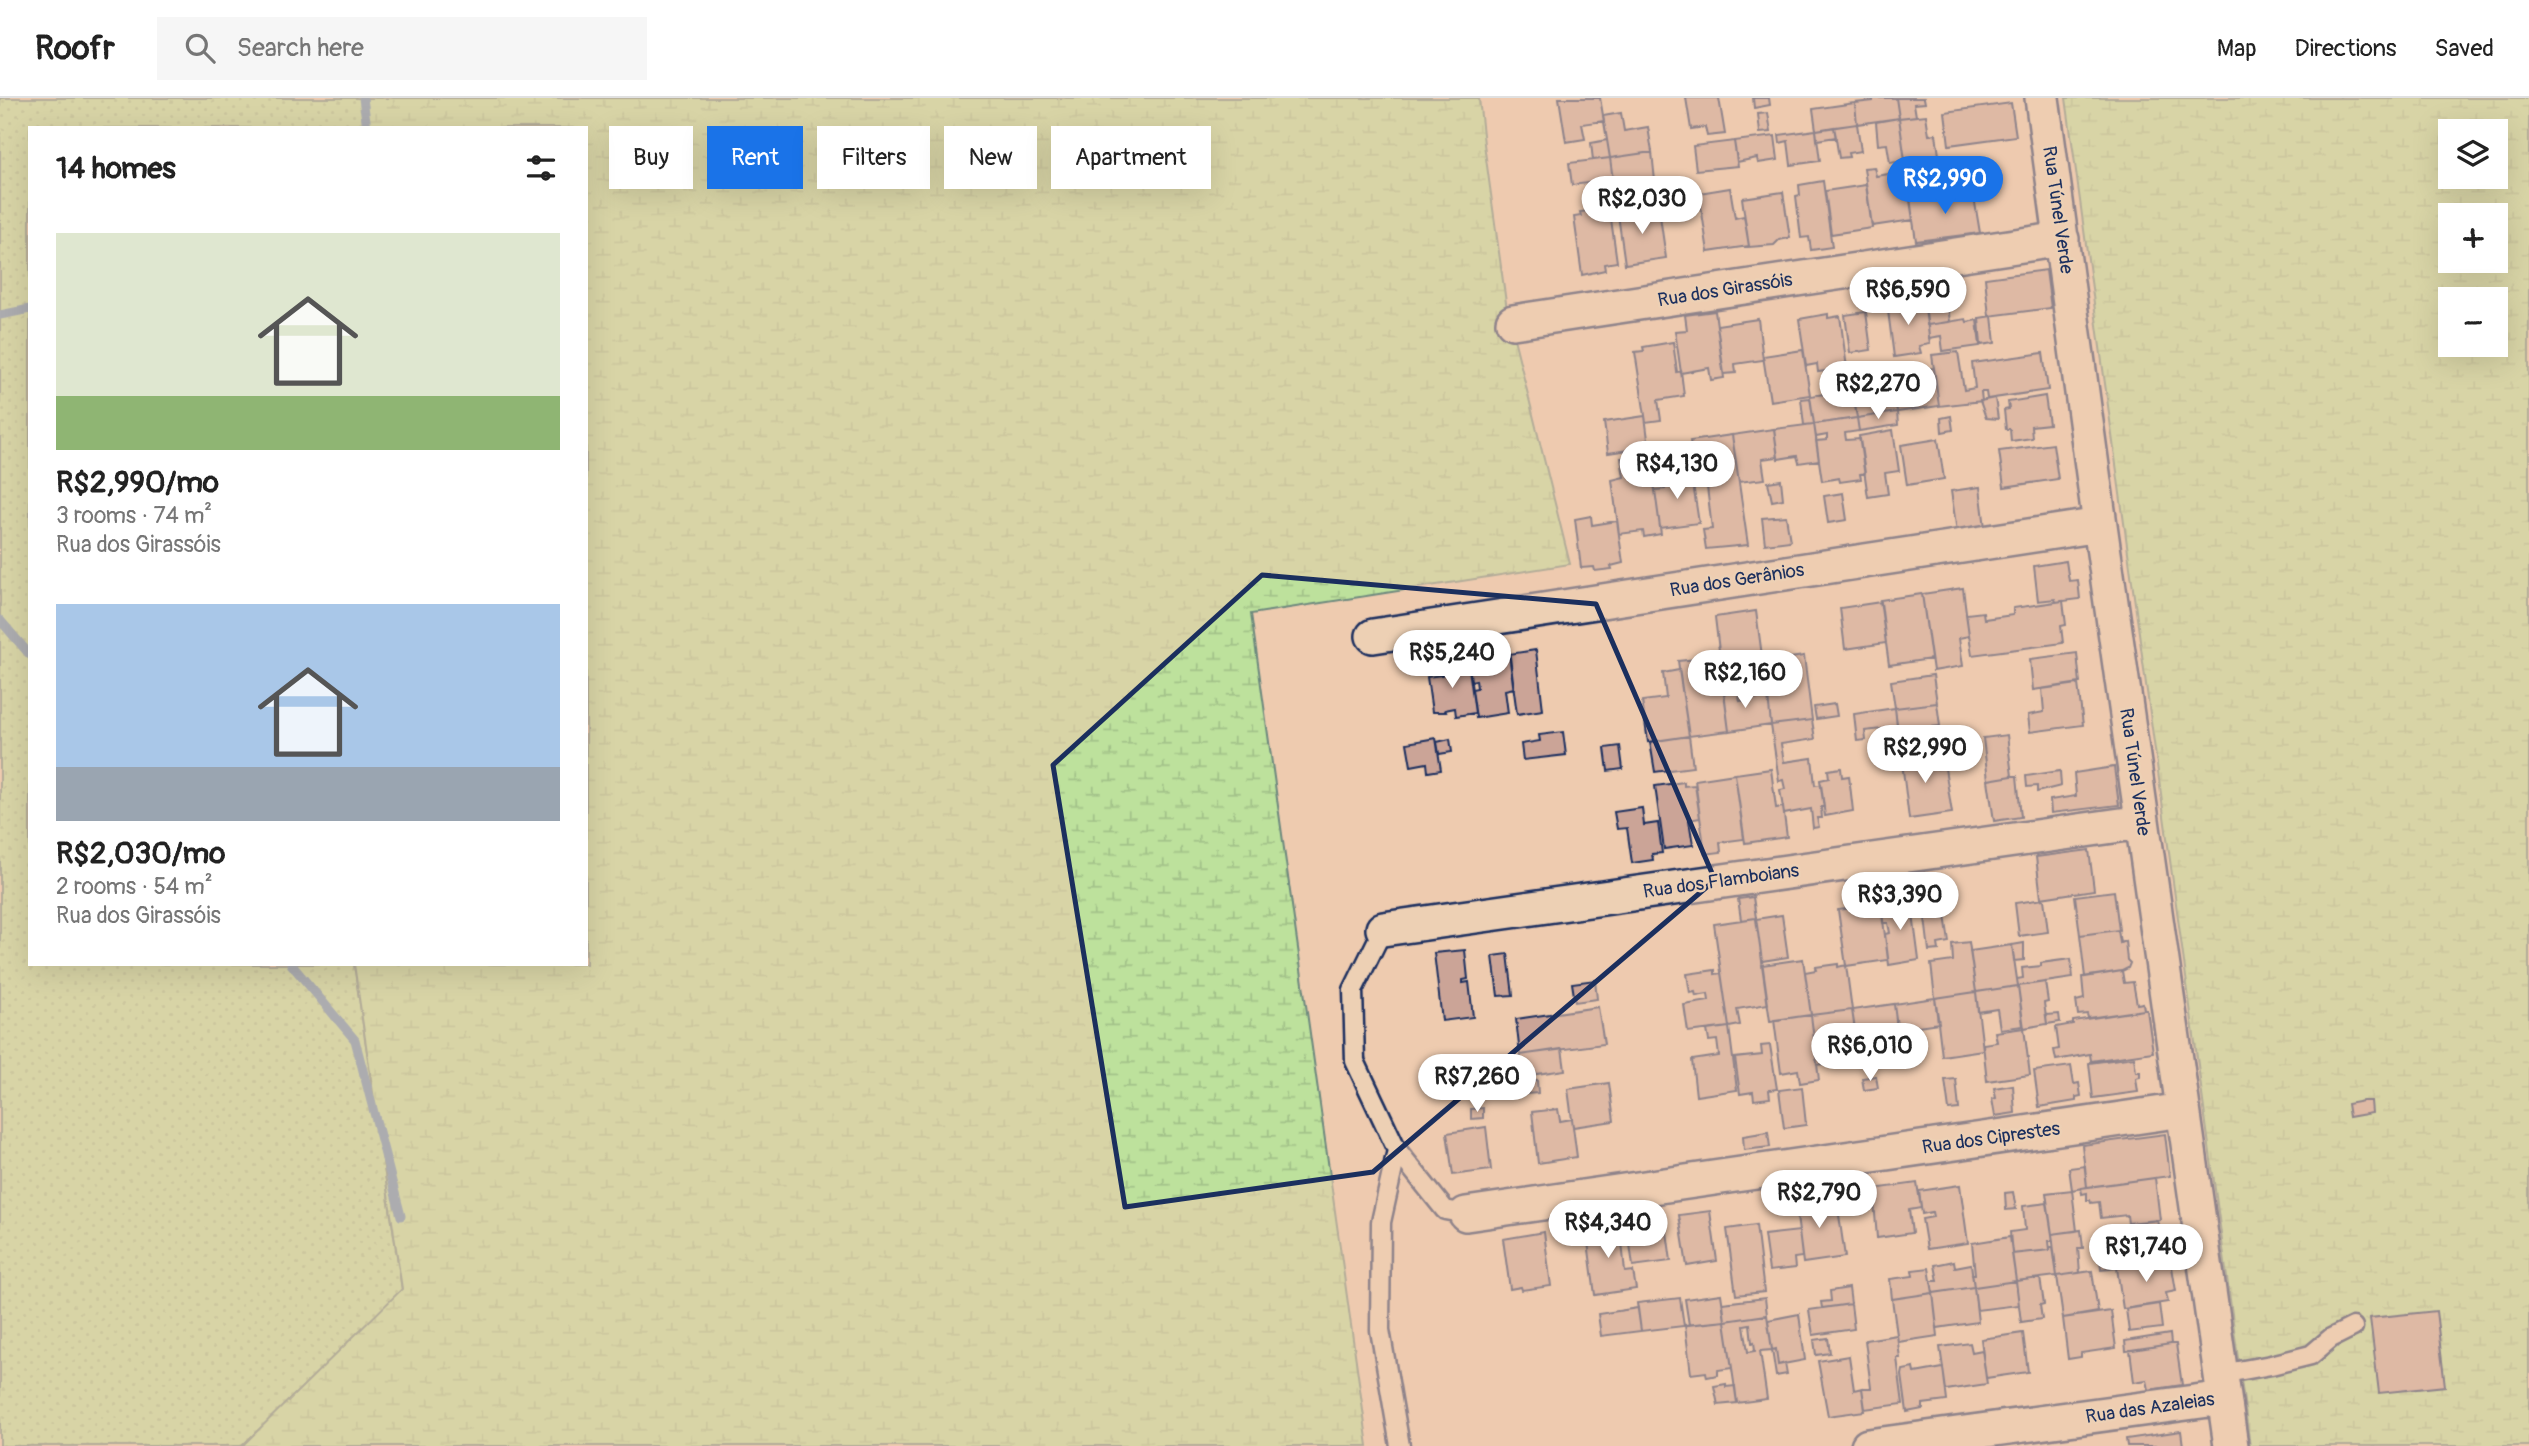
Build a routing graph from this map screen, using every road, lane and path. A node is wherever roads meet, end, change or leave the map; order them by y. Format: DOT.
graph roads {
  1 [pos="2042,98"];
  2 [pos="2062,239"];
  3 [pos="1513,322"];
  4 [pos="2100,525"];
  5 [pos="1373,636"];
  6 [pos="2142,822"];
  7 [pos="1382,929"];
  8 [pos="2183,1110"];
  9 [pos="1397,1150"];
  10 [pos="1466,1214"];
  11 [pos="2353,1327"];
  12 [pos="2222,1386"];
  13 [pos="1400,1446"];
  14 [pos="1868,1446"];
  15 [pos="2231,1446"];
  1 -- 2 [label="street, Rua Túnel Verde"];
  2 -- 3 [label="street, Rua dos Girassóis"];
  2 -- 4 [label="street, Rua Túnel Verde"];
  4 -- 5 [label="street, Rua dos Gerânios"];
  4 -- 6 [label="street, Rua Túnel Verde"];
  6 -- 7 [label="street, Rua dos Flamboians"];
  6 -- 8 [label="street, Rua Túnel Verde"];
  7 -- 9 [label="lane"];
  8 -- 10 [label="street, Rua dos Ciprestes"];
  8 -- 12 [label="street, Rua Túnel Verde"];
  9 -- 10 [label="lane"];
  9 -- 13 [label="lane"];
  11 -- 12 [label="lane"];
  12 -- 14 [label="street, Rua das Azaleias"];
  12 -- 15 [label="street, Rua Túnel Verde"];
}
